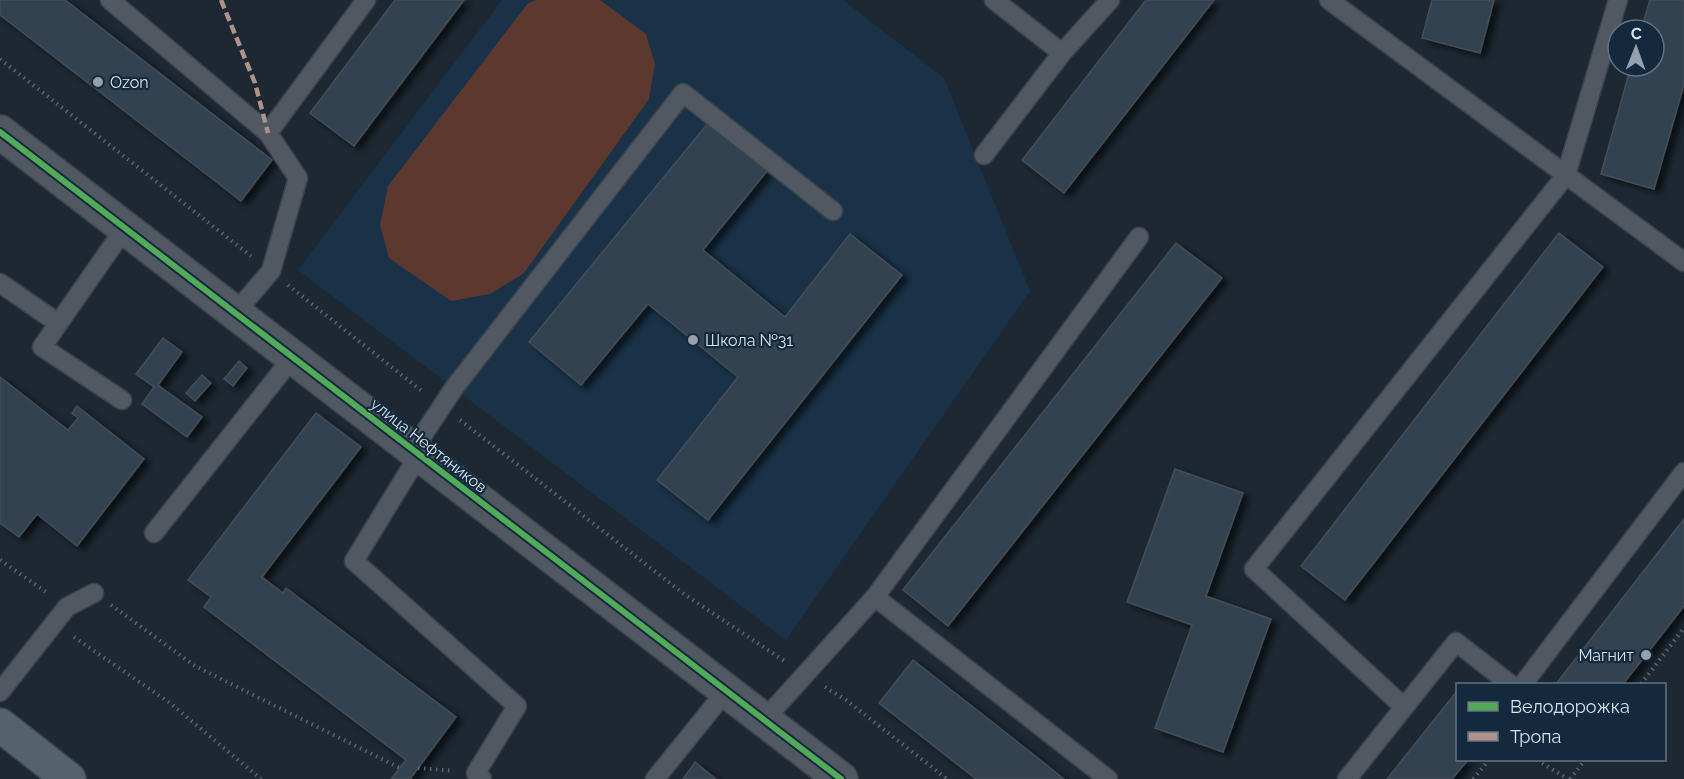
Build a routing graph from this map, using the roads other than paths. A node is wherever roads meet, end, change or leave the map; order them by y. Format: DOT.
graph roads {
  1 [pos="110,0"];
  2 [pos="366,0"];
  3 [pos="994,0"];
  4 [pos="1110,0"];
  5 [pos="1329,0"];
  6 [pos="1618,0"];
  7 [pos="1062,53"];
  8 [pos="0,132"];
  9 [pos="268,133"];
  10 [pos="984,155"];
  11 [pos="1566,175"];
  12 [pos="834,212"];
  13 [pos="125,228"];
  14 [pos="1139,237"];
  15 [pos="1684,262"];
  16 [pos="0,284"];
  17 [pos="235,313"];
  18 [pos="58,323"];
  19 [pos="293,357"];
  20 [pos="122,400"];
  21 [pos="418,454"];
  22 [pos="1684,472"];
  23 [pos="154,533"];
  24 [pos="94,592"];
  25 [pos="875,597"];
  26 [pos="1509,683"];
  27 [pos="1524,683"];
  28 [pos="726,691"];
  29 [pos="0,692"];
  30 [pos="1404,707"];
  31 [pos="764,720"];
  32 [pos="4,736"];
  33 [pos="479,776"];
  34 [pos="69,779"];
  35 [pos="655,779"];
  36 [pos="841,779"];
  37 [pos="1108,779"];
  38 [pos="1347,779"];
  1 -- 9 [label="lane"];
  2 -- 9 [label="lane"];
  3 -- 7 [label="lane"];
  4 -- 7 [label="lane"];
  5 -- 11 [label="lane"];
  6 -- 11 [label="lane"];
  7 -- 10 [label="lane"];
  8 -- 13 [label="street, улица Нефтяников"];
  9 -- 17 [label="lane"];
  11 -- 15 [label="lane"];
  11 -- 30 [label="lane"];
  12 -- 21 [label="lane"];
  13 -- 17 [label="street, улица Нефтяников"];
  13 -- 18 [label="lane"];
  14 -- 25 [label="lane"];
  16 -- 18 [label="lane"];
  17 -- 19 [label="street, улица Нефтяников"];
  18 -- 20 [label="lane"];
  19 -- 21 [label="street, улица Нефтяников"];
  19 -- 23 [label="lane"];
  21 -- 28 [label="street, улица Нефтяников"];
  21 -- 33 [label="lane"];
  22 -- 27 [label="lane"];
  24 -- 29 [label="lane"];
  25 -- 31 [label="lane"];
  25 -- 37 [label="lane"];
  26 -- 30 [label="lane"];
  28 -- 31 [label="street, улица Нефтяников"];
  28 -- 35 [label="lane"];
  30 -- 38 [label="lane"];
  31 -- 36 [label="street, улица Нефтяников"];
  32 -- 34 [label="highway"];
}
